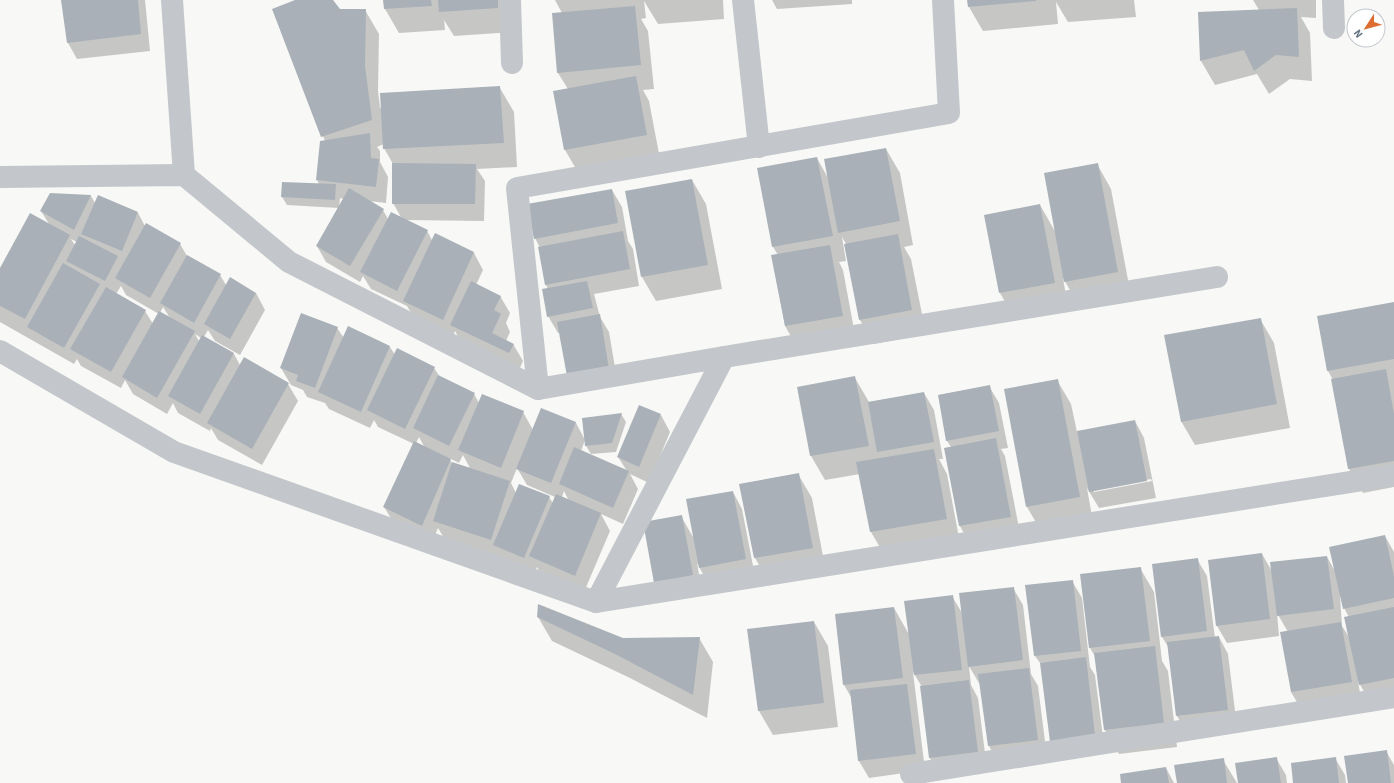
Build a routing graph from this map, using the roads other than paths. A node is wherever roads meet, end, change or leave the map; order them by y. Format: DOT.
graph roads {
  1 [pos="172,0"];
  2 [pos="510,0"];
  3 [pos="743,0"];
  4 [pos="943,0"];
  5 [pos="1333,0"];
  6 [pos="1334,28"];
  7 [pos="512,63"];
  8 [pos="759,147"];
  9 [pos="184,175"];
  10 [pos="0,177"];
  11 [pos="1217,277"];
  12 [pos="0,350"];
  13 [pos="724,357"];
  14 [pos="538,389"];
  15 [pos="1394,475"];
  16 [pos="596,602"];
  17 [pos="1394,697"];
  18 [pos="911,774"];
  1 -- 9 [label="street"];
  2 -- 7 [label="street"];
  3 -- 8 [label="street"];
  4 -- 8 [label="street"];
  5 -- 6 [label="street"];
  8 -- 14 [label="street"];
  9 -- 10 [label="street"];
  9 -- 14 [label="street"];
  11 -- 13 [label="street"];
  12 -- 16 [label="street"];
  13 -- 14 [label="street"];
  13 -- 16 [label="street"];
  15 -- 16 [label="street"];
  17 -- 18 [label="street"];
}
